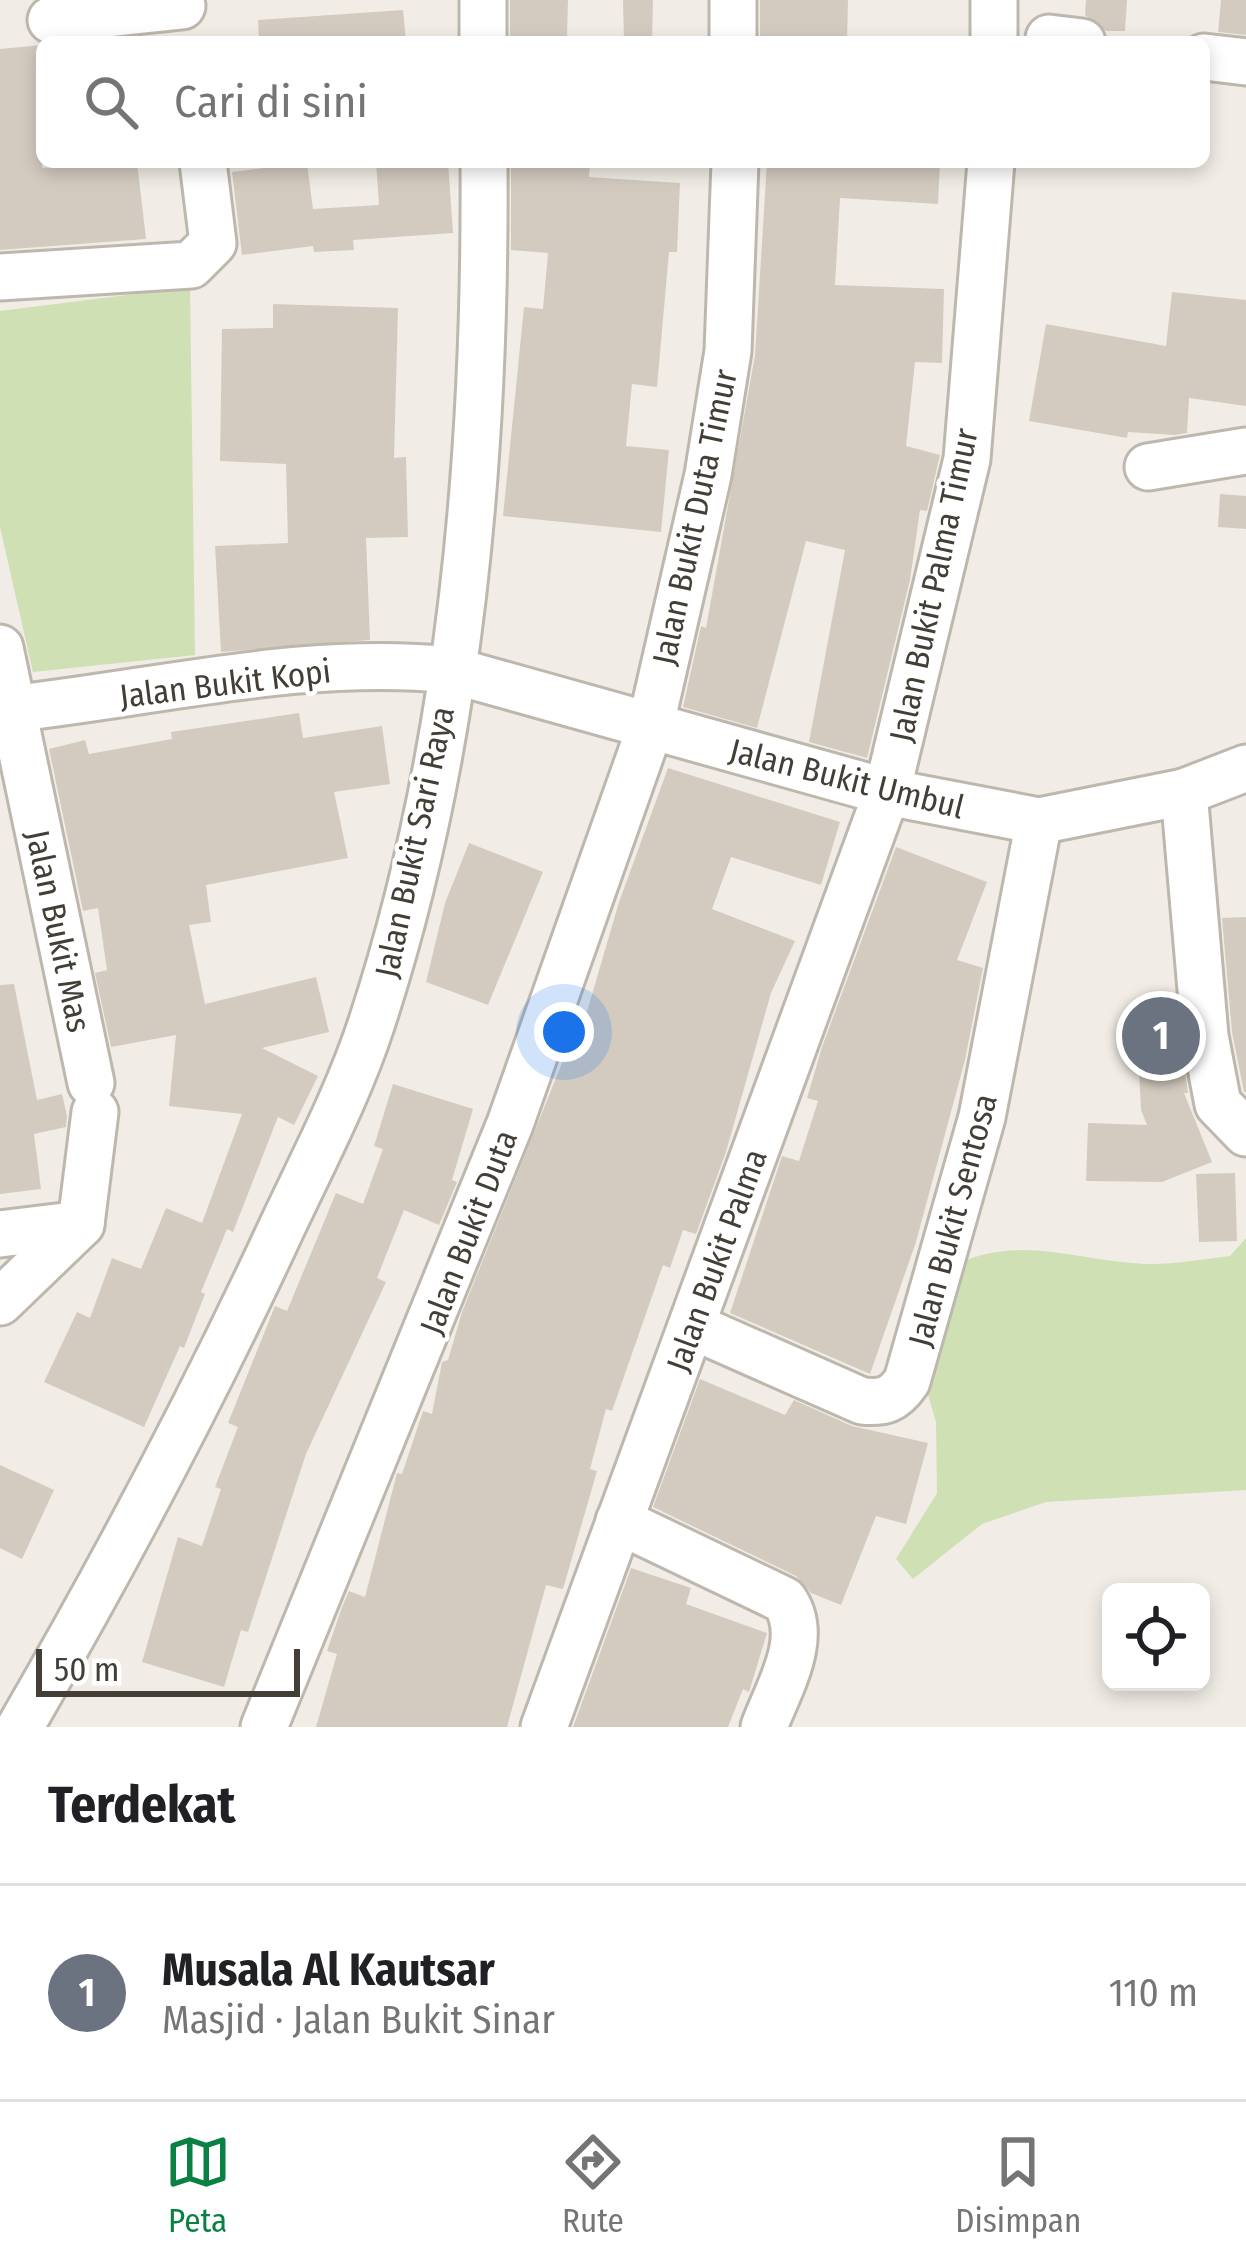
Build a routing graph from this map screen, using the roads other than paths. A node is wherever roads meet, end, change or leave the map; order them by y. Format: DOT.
graph roads {
  1 [pos="483,0"];
  2 [pos="733,0"];
  3 [pos="994,0"];
  4 [pos="183,16"];
  5 [pos="51,20"];
  6 [pos="483,36"];
  7 [pos="733,36"];
  8 [pos="994,36"];
  9 [pos="1210,58"];
  10 [pos="1246,62"];
  11 [pos="204,168"];
  12 [pos="484,168"];
  13 [pos="735,168"];
  14 [pos="991,168"];
  15 [pos="0,277"];
  16 [pos="1246,451"];
  17 [pos="1148,467"];
  18 [pos="0,648"];
  19 [pos="451,670"];
  20 [pos="6,710"];
  21 [pos="650,728"];
  22 [pos="1246,768"];
  23 [pos="887,792"];
  24 [pos="1184,792"];
  25 [pos="1039,821"];
  26 [pos="1246,1133"];
  27 [pos="81,1224"];
  28 [pos="0,1234"];
  29 [pos="0,1301"];
  30 [pos="692,1326"];
  31 [pos="620,1521"];
  32 [pos="20,1727"];
  33 [pos="264,1727"];
  34 [pos="544,1727"];
  35 [pos="764,1727"];
  1 -- 6 [label="street"];
  2 -- 7 [label="street"];
  3 -- 8 [label="street"];
  4 -- 5 [label="street"];
  9 -- 10 [label="street"];
  11 -- 15 [label="street"];
  12 -- 19 [label="street, Jalan Bukit Sari Raya"];
  13 -- 21 [label="street, Jalan Bukit Duta Timur"];
  14 -- 23 [label="street, Jalan Bukit Palma Timur"];
  16 -- 17 [label="street"];
  18 -- 20 [label="street, Jalan Bukit Mas"];
  19 -- 20 [label="street, Jalan Bukit Kopi"];
  19 -- 21 [label="street, Jalan Bukit Umbul"];
  19 -- 32 [label="street, Jalan Bukit Sari Raya"];
  20 -- 27 [label="street, Jalan Bukit Mas"];
  21 -- 23 [label="street, Jalan Bukit Umbul"];
  21 -- 33 [label="street, Jalan Bukit Duta"];
  22 -- 24 [label="street, Jalan Bukit Umbul"];
  23 -- 25 [label="street, Jalan Bukit Umbul"];
  23 -- 30 [label="street, Jalan Bukit Palma"];
  24 -- 25 [label="street, Jalan Bukit Umbul"];
  24 -- 26 [label="street"];
  25 -- 30 [label="street, Jalan Bukit Sentosa"];
  27 -- 28 [label="street"];
  27 -- 29 [label="street"];
  30 -- 31 [label="street, Jalan Bukit Palma"];
  31 -- 34 [label="street, Jalan Bukit Palma"];
  31 -- 35 [label="street"];
}
